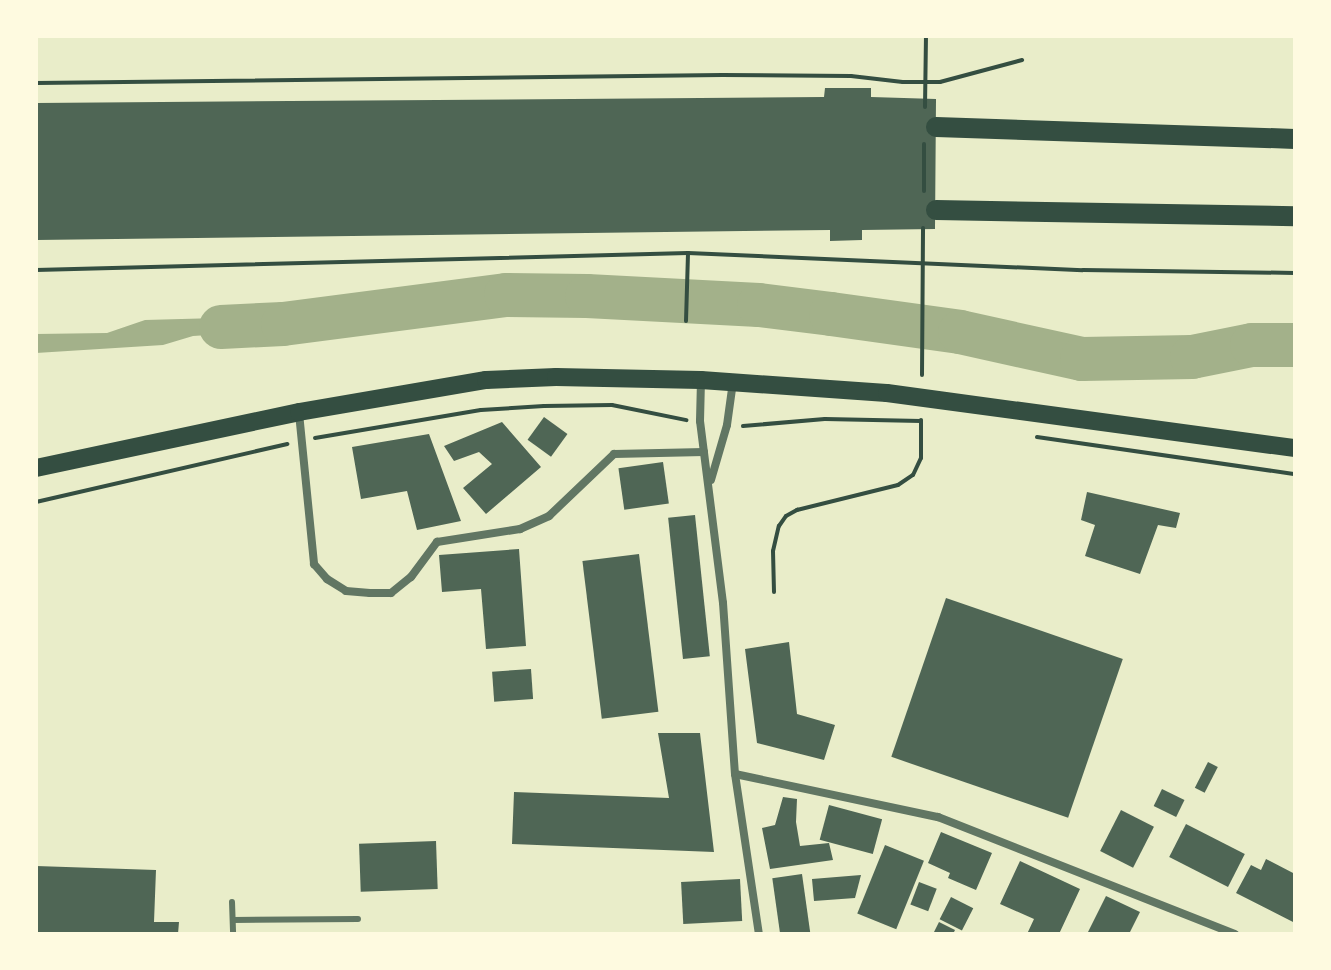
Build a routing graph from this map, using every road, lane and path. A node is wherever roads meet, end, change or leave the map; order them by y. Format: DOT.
graph roads {
  1 [pos="926,36"];
  2 [pos="1022,60"];
  3 [pos="36,83"];
  4 [pos="928,123"];
  5 [pos="1295,139"];
  6 [pos="924,192"];
  7 [pos="930,216"];
  8 [pos="1295,216"];
  9 [pos="688,253"];
  10 [pos="36,270"];
  11 [pos="1295,273"];
  12 [pos="686,321"];
  13 [pos="922,379"];
  14 [pos="701,380"];
  15 [pos="733,382"];
  16 [pos="921,411"];
  17 [pos="299,412"];
  18 [pos="1295,448"];
  19 [pos="704,452"];
  20 [pos="36,468"];
  21 [pos="709,485"];
  22 [pos="774,592"];
  23 [pos="735,774"];
  24 [pos="232,902"];
  25 [pos="358,919"];
  26 [pos="233,920"];
  27 [pos="233,934"];
  28 [pos="759,934"];
  29 [pos="1235,934"];
  1 -- 4 [label="path"];
  2 -- 3 [label="path"];
  4 -- 5 [label="highway"];
  4 -- 6 [label="path"];
  7 -- 8 [label="highway"];
  7 -- 13 [label="path"];
  9 -- 10 [label="path"];
  9 -- 11 [label="path"];
  9 -- 12 [label="path"];
  14 -- 15 [label="main road"];
  14 -- 17 [label="main road"];
  14 -- 19 [label="street"];
  15 -- 18 [label="main road"];
  15 -- 21 [label="street"];
  16 -- 22 [label="path"];
  17 -- 19 [label="street"];
  17 -- 20 [label="main road"];
  19 -- 21 [label="street"];
  21 -- 23 [label="street"];
  23 -- 28 [label="street"];
  23 -- 29 [label="street"];
  24 -- 26 [label="lane"];
  25 -- 26 [label="lane"];
  26 -- 27 [label="lane"];
}
